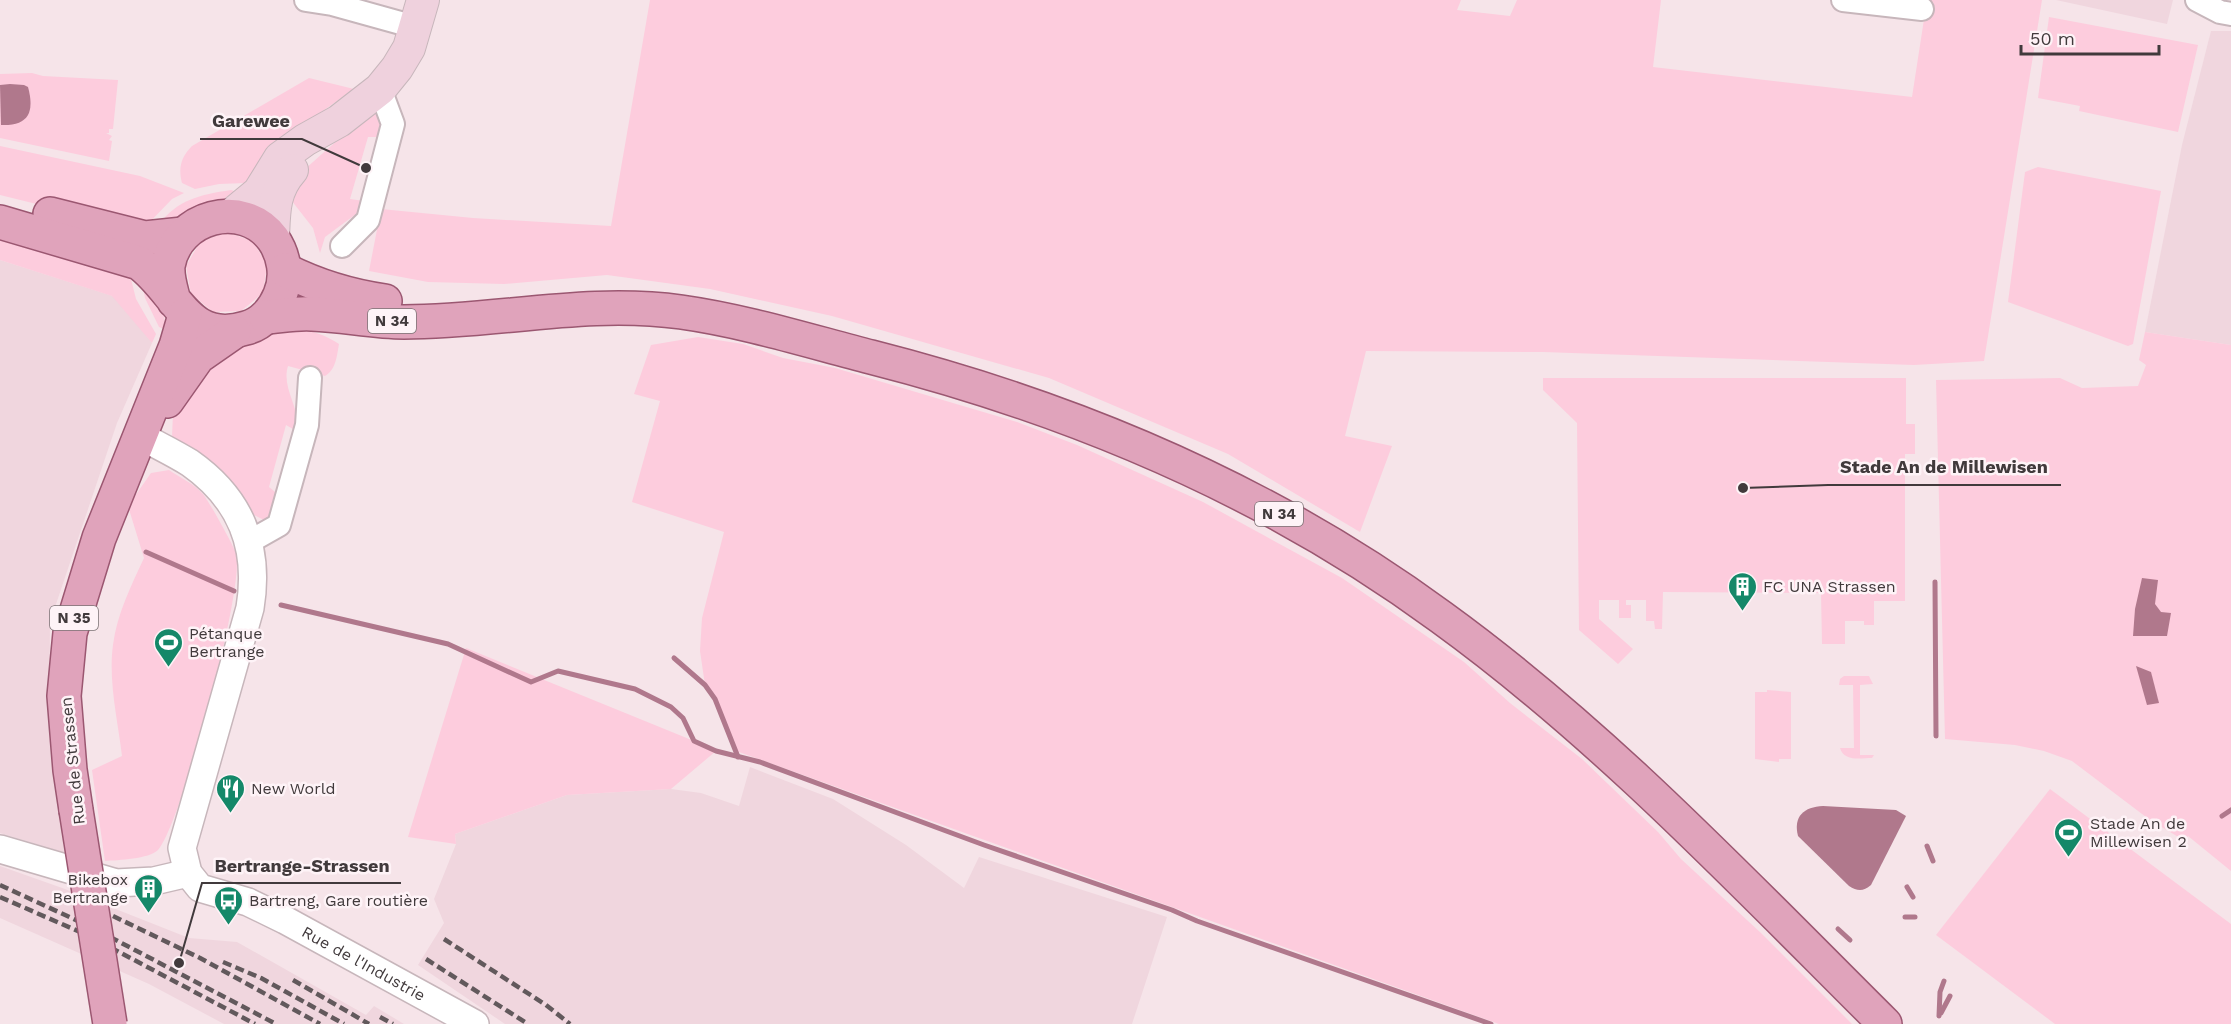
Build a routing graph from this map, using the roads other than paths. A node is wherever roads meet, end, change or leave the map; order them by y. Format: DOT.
graph roads {
  1 [pos="306,0"];
  2 [pos="1843,0"];
  3 [pos="2197,0"];
  4 [pos="1922,9"];
  5 [pos="419,13"];
  6 [pos="2231,14"];
  7 [pos="380,89"];
  8 [pos="339,121"];
  9 [pos="0,202"];
  10 [pos="230,216"];
  11 [pos="0,222"];
  12 [pos="183,234"];
  13 [pos="273,239"];
  14 [pos="342,246"];
  15 [pos="285,270"];
  16 [pos="180,308"];
  17 [pos="519,313"];
  18 [pos="266,317"];
  19 [pos="234,332"];
  20 [pos="310,378"];
  21 [pos="141,436"];
  22 [pos="249,542"];
  23 [pos="0,849"];
  24 [pos="188,873"];
  25 [pos="110,1024"];
  26 [pos="475,1024"];
  27 [pos="1885,1024"];
  1 -- 5 [label="street"];
  2 -- 4 [label="street"];
  3 -- 6 [label="street"];
  5 -- 7 [label="main road"];
  7 -- 8 [label="main road"];
  7 -- 14 [label="street"];
  8 -- 10 [label="main road"];
  8 -- 13 [label="main road"];
  9 -- 12 [label="main road"];
  10 -- 12 [label="main road"];
  10 -- 13 [label="main road"];
  11 -- 16 [label="main road"];
  12 -- 16 [label="main road"];
  13 -- 15 [label="main road"];
  15 -- 17 [label="main road, N 34"];
  15 -- 18 [label="main road"];
  16 -- 19 [label="main road"];
  16 -- 21 [label="main road, Rue de Strassen / N 35"];
  17 -- 18 [label="main road, N 34"];
  17 -- 27 [label="main road, N 34"];
  18 -- 19 [label="main road, N 34"];
  19 -- 21 [label="main road, Rue de Strassen / N 35"];
  20 -- 22 [label="street"];
  21 -- 22 [label="street"];
  21 -- 25 [label="main road, Rue de Strassen / N 35, bridge"];
  22 -- 24 [label="street"];
  23 -- 24 [label="street"];
  24 -- 26 [label="street, Rue de l'Industrie"];
}
